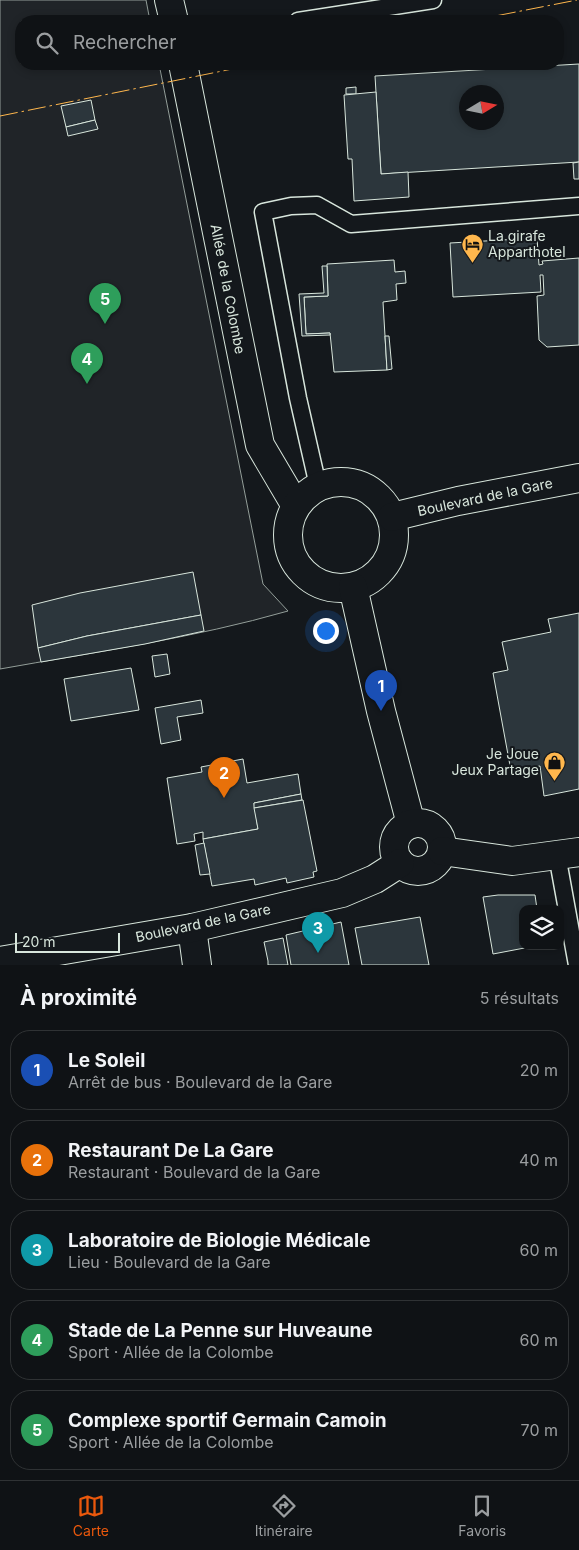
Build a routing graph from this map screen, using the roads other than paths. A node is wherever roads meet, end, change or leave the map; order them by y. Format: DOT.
graph roads {
  1 [pos="169,0"];
  2 [pos="433,0"];
  3 [pos="173,15"];
  4 [pos="337,15"];
  5 [pos="184,70"];
  6 [pos="579,206"];
  7 [pos="579,478"];
  8 [pos="318,486"];
  9 [pos="296,506"];
  10 [pos="392,517"];
  11 [pos="354,587"];
  12 [pos="411,824"];
  13 [pos="442,851"];
  14 [pos="568,853"];
  15 [pos="400,863"];
  16 [pos="192,928"];
  17 [pos="0,961"];
  18 [pos="197,965"];
  19 [pos="577,965"];
  1 -- 3 [label="main road"];
  2 -- 4 [label="lane"];
  5 -- 9 [label="main road, Allée de la Colombe"];
  6 -- 8 [label="lane"];
  7 -- 10 [label="main road, Boulevard de la Gare"];
  8 -- 9 [label="main road"];
  8 -- 10 [label="main road"];
  9 -- 11 [label="main road"];
  10 -- 11 [label="main road"];
  11 -- 12 [label="main road"];
  12 -- 13 [label="main road"];
  12 -- 15 [label="main road"];
  13 -- 14 [label="main road"];
  13 -- 15 [label="main road"];
  14 -- 19 [label="lane"];
  15 -- 16 [label="main road, Boulevard de la Gare"];
  16 -- 17 [label="main road, Boulevard de la Gare"];
  16 -- 18 [label="main road"];
}
